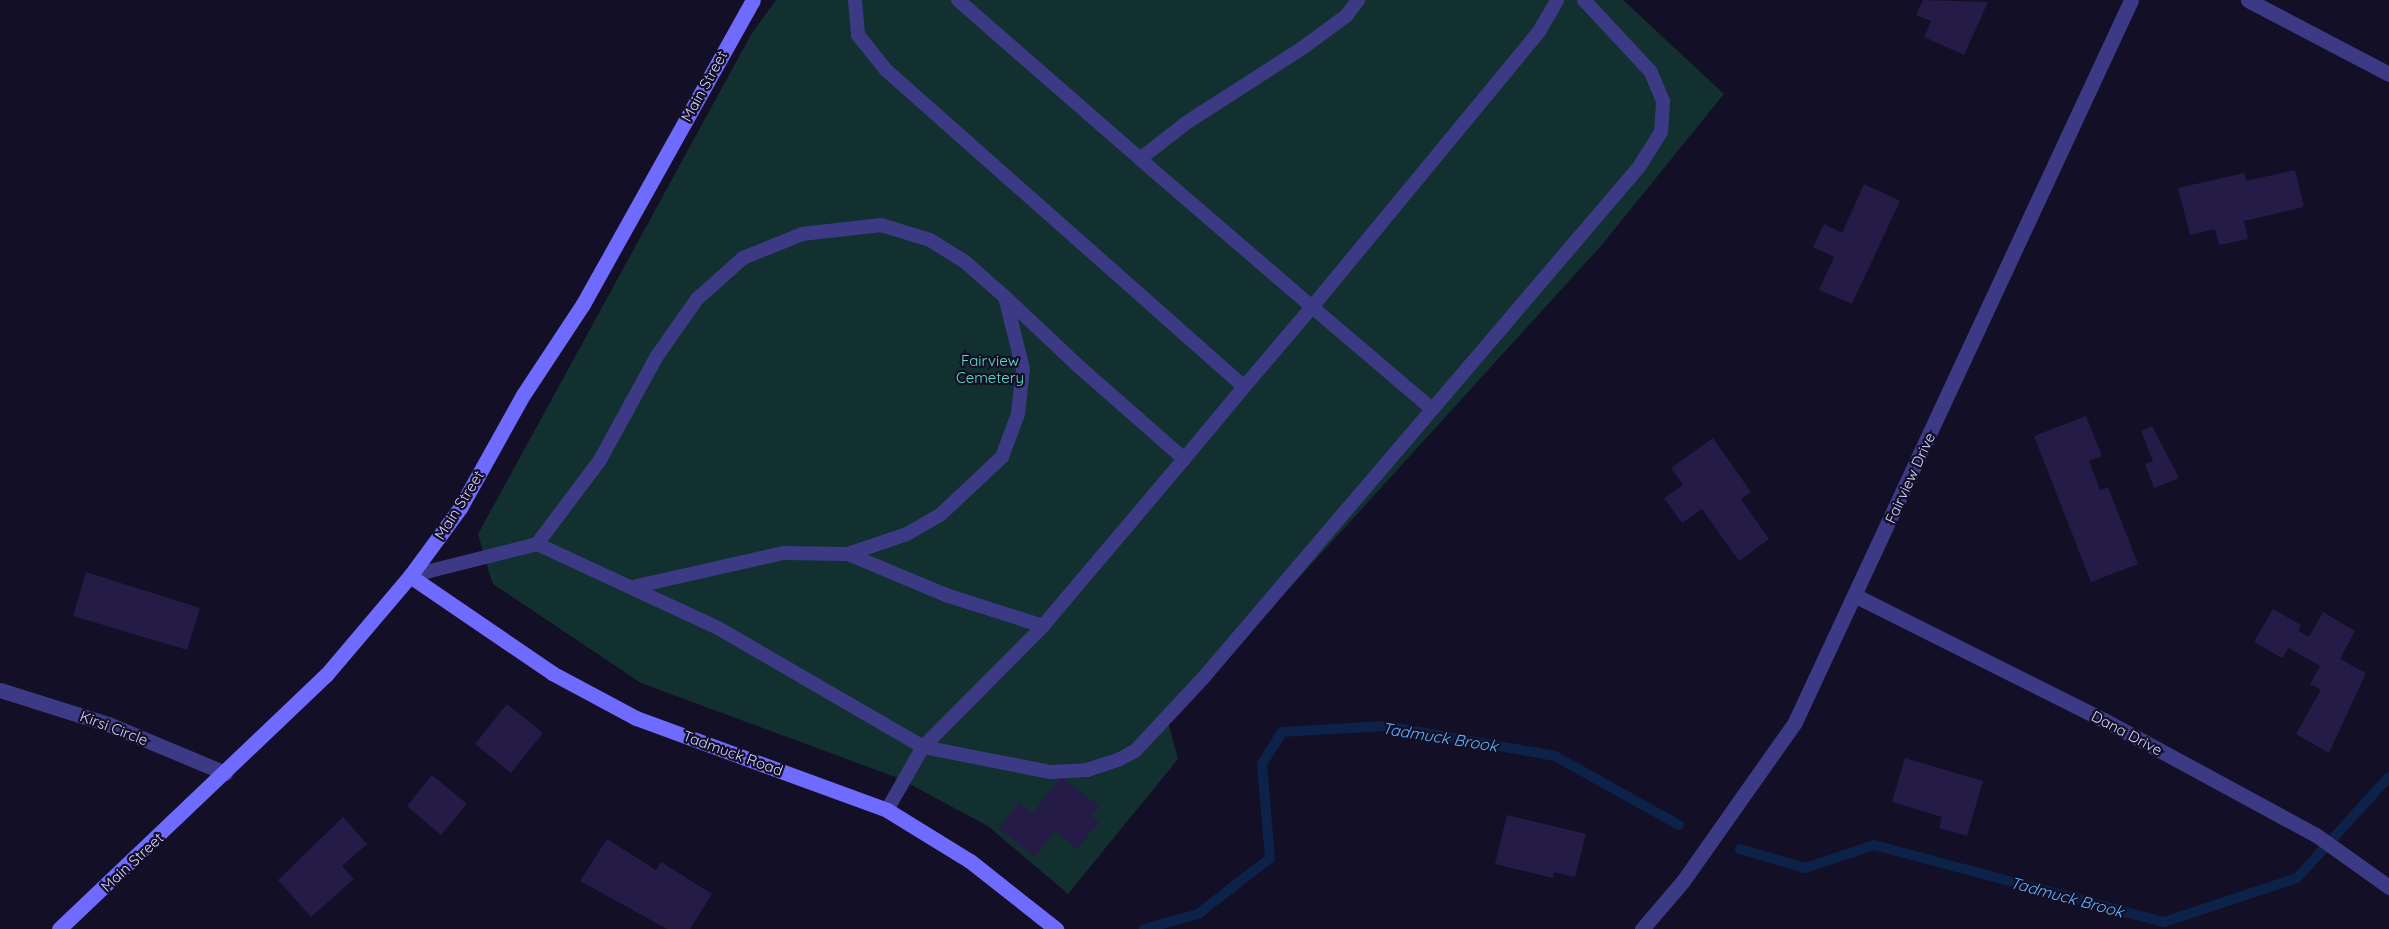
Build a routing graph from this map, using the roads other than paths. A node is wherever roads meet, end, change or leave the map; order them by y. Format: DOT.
graph roads {
  1 [pos="753,0"];
  2 [pos="855,0"];
  3 [pos="957,0"];
  4 [pos="1358,0"];
  5 [pos="1557,0"];
  6 [pos="1584,0"];
  7 [pos="2131,0"];
  8 [pos="2248,0"];
  9 [pos="2389,74"];
  10 [pos="1140,159"];
  11 [pos="1005,297"];
  12 [pos="1312,307"];
  13 [pos="1244,387"];
  14 [pos="1432,409"];
  15 [pos="1184,459"];
  16 [pos="537,544"];
  17 [pos="848,554"];
  18 [pos="410,576"];
  19 [pos="637,586"];
  20 [pos="1856,596"];
  21 [pos="1043,626"];
  22 [pos="0,690"];
  23 [pos="923,747"];
  24 [pos="225,773"];
  25 [pos="887,810"];
  26 [pos="2389,887"];
  27 [pos="59,929"];
  28 [pos="1056,929"];
  29 [pos="1642,929"];
  1 -- 18 [label="main road, Main Street"];
  2 -- 13 [label="lane"];
  3 -- 10 [label="lane"];
  4 -- 10 [label="lane"];
  5 -- 12 [label="lane"];
  6 -- 14 [label="lane"];
  7 -- 20 [label="street, Fairview Drive"];
  8 -- 9 [label="street"];
  10 -- 12 [label="lane"];
  11 -- 15 [label="lane"];
  11 -- 16 [label="lane"];
  11 -- 17 [label="lane"];
  12 -- 13 [label="lane"];
  12 -- 14 [label="lane"];
  13 -- 15 [label="lane"];
  14 -- 23 [label="lane"];
  15 -- 21 [label="lane"];
  16 -- 18 [label="lane"];
  16 -- 19 [label="lane"];
  17 -- 19 [label="lane"];
  17 -- 21 [label="lane"];
  18 -- 24 [label="main road, Main Street"];
  18 -- 25 [label="main road, Tadmuck Road"];
  19 -- 23 [label="lane"];
  20 -- 26 [label="street, Dana Drive"];
  20 -- 29 [label="street, Fairview Drive"];
  21 -- 23 [label="lane"];
  22 -- 24 [label="street, Kirsi Circle"];
  23 -- 25 [label="lane"];
  24 -- 27 [label="main road, Main Street"];
  25 -- 28 [label="main road, Tadmuck Road"];
}
